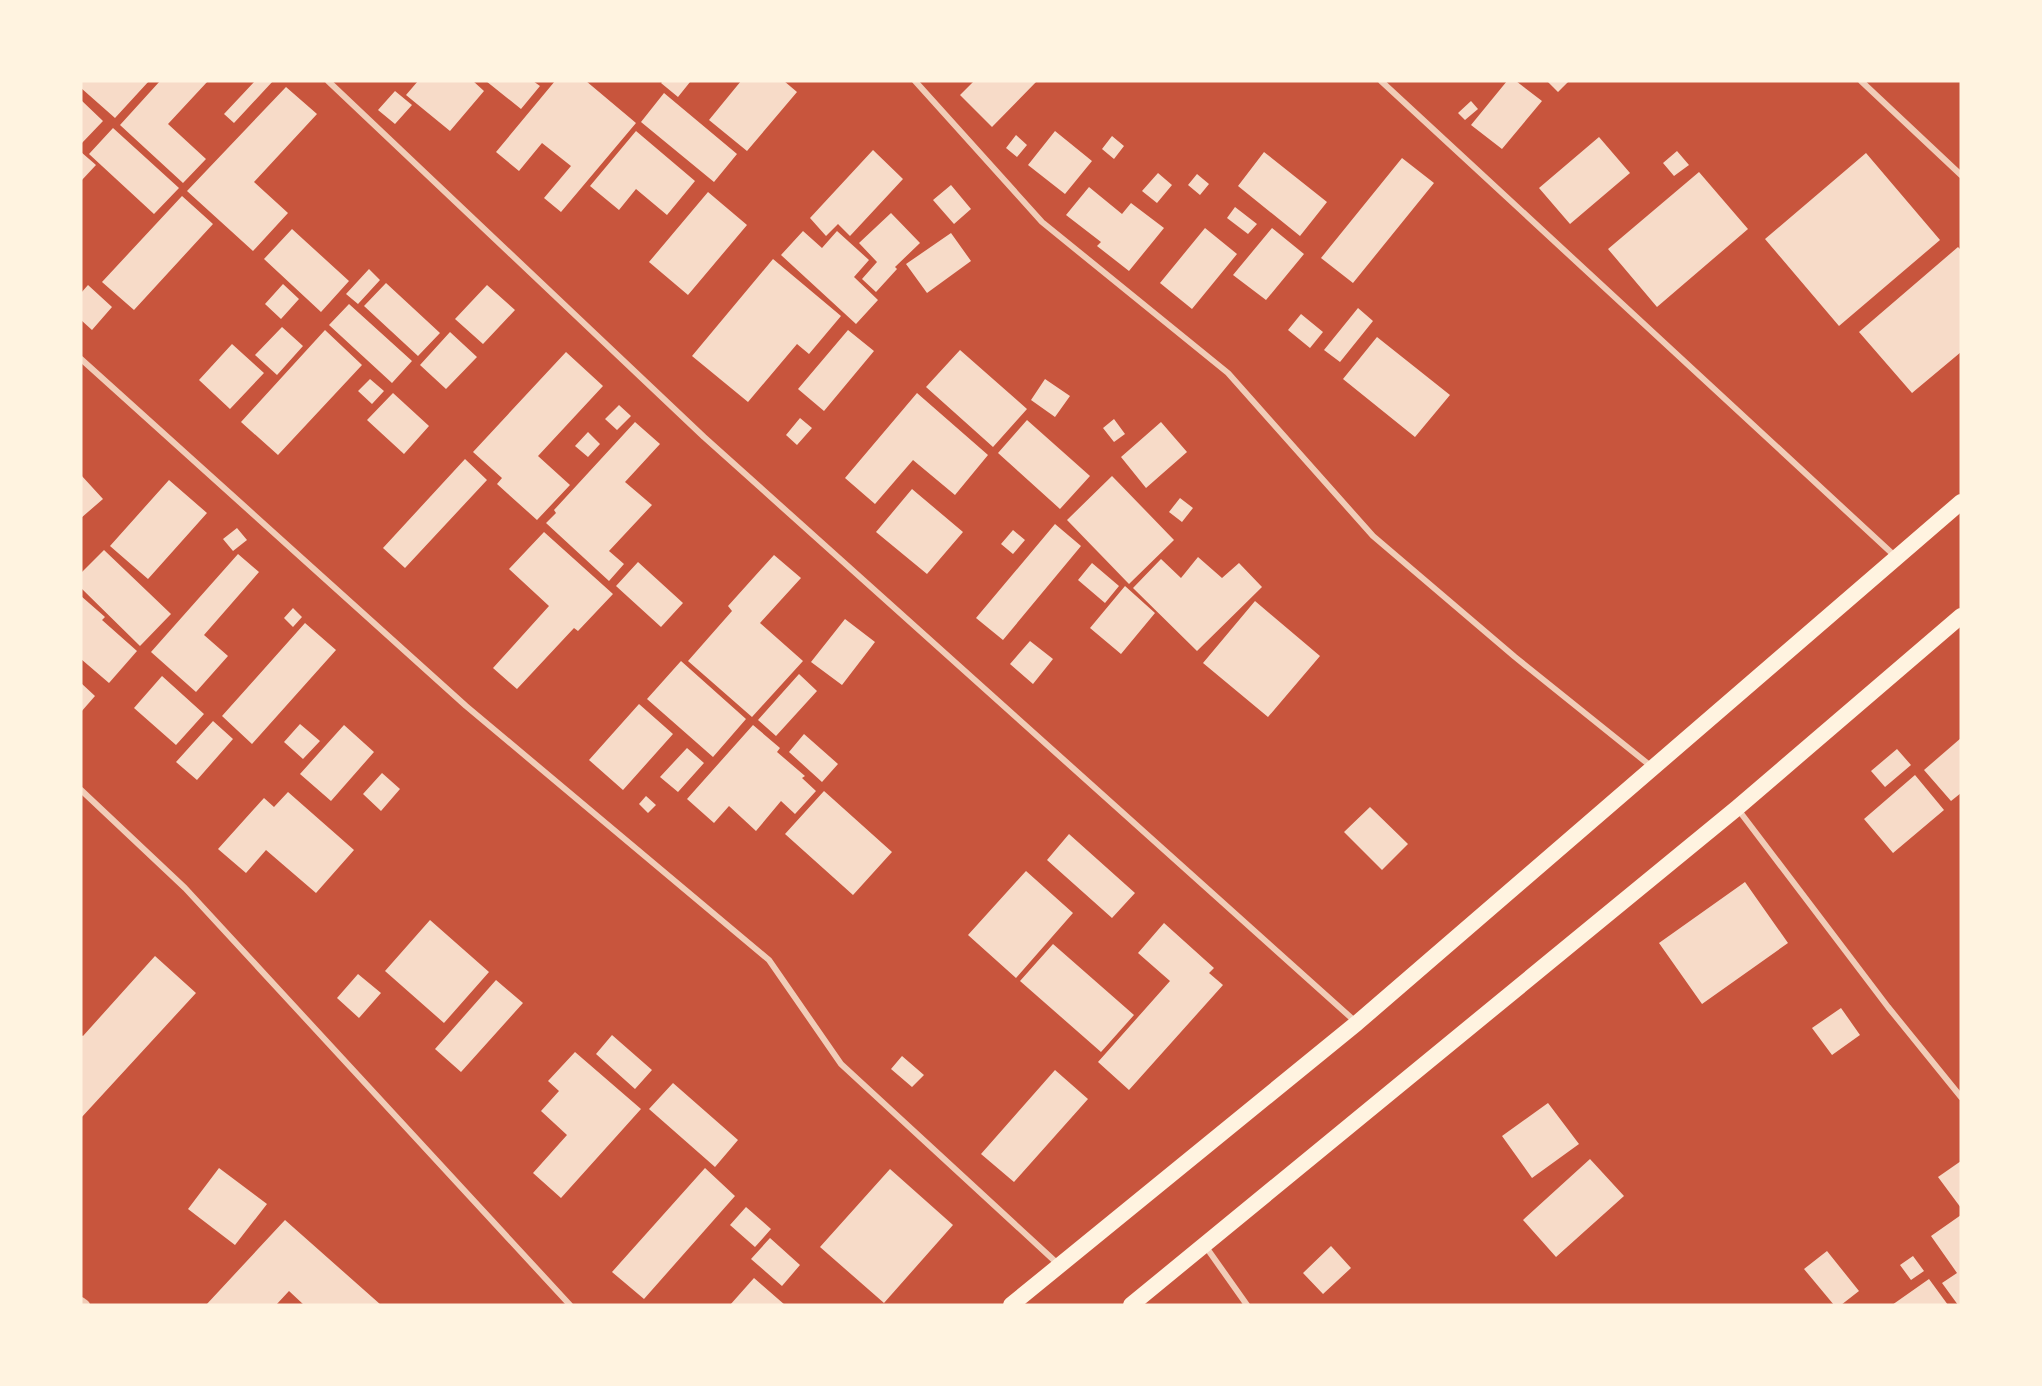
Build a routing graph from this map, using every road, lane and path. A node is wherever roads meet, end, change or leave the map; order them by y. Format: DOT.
graph roads {
  1 [pos="328,81"];
  2 [pos="915,81"];
  3 [pos="1381,81"];
  4 [pos="1860,81"];
  5 [pos="1961,175"];
  6 [pos="81,359"];
  7 [pos="1961,502"];
  8 [pos="1896,558"];
  9 [pos="1961,616"];
  10 [pos="1653,768"];
  11 [pos="81,790"];
  12 [pos="1737,808"];
  13 [pos="1357,1023"];
  14 [pos="1961,1097"];
  15 [pos="1205,1244"];
  16 [pos="1058,1264"];
  17 [pos="81,1302"];
  18 [pos="85,1305"];
  19 [pos="570,1305"];
  20 [pos="1011,1305"];
  21 [pos="1131,1305"];
  22 [pos="1247,1305"];
  1 -- 13 [label="street"];
  2 -- 10 [label="street"];
  3 -- 8 [label="street"];
  4 -- 5 [label="street"];
  6 -- 16 [label="street"];
  7 -- 8 [label="highway"];
  8 -- 10 [label="highway"];
  9 -- 12 [label="highway"];
  10 -- 13 [label="highway"];
  11 -- 19 [label="street"];
  12 -- 14 [label="street"];
  12 -- 15 [label="highway"];
  13 -- 16 [label="highway"];
  15 -- 21 [label="highway"];
  15 -- 22 [label="street"];
  16 -- 20 [label="highway"];
  17 -- 18 [label="street"];
}
